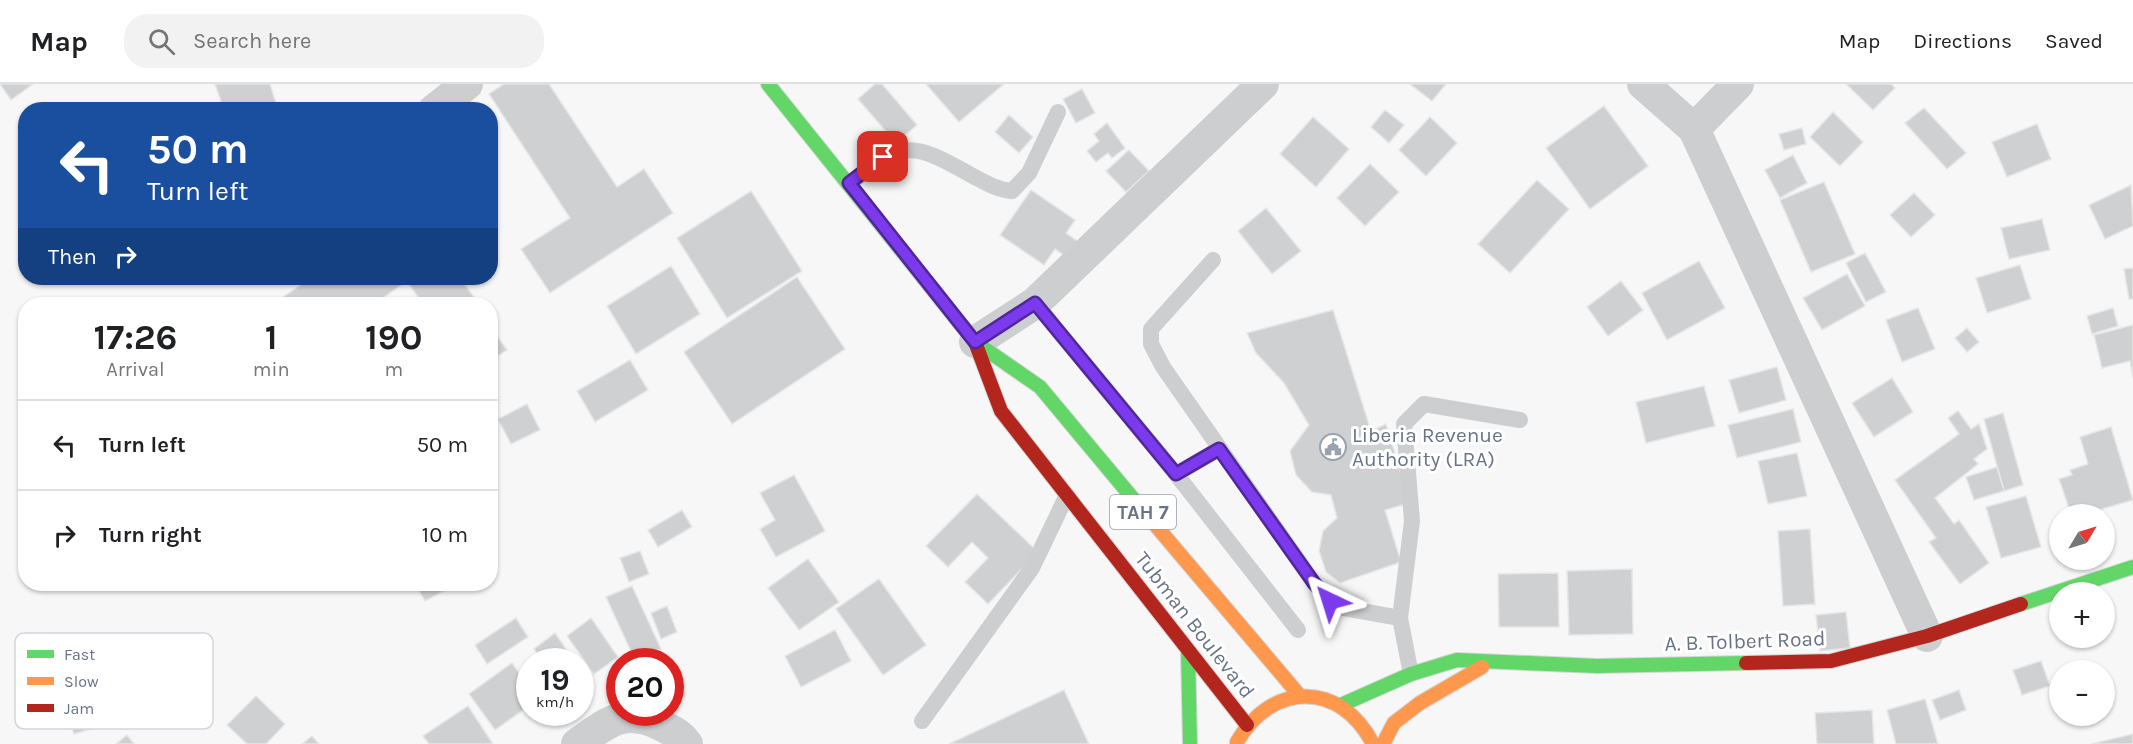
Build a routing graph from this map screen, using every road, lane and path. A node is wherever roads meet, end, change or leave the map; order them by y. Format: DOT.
graph roads {
  1 [pos="467,84"];
  2 [pos="768,84"];
  3 [pos="1263,84"];
  4 [pos="1643,84"];
  5 [pos="1738,84"];
  6 [pos="444,102"];
  7 [pos="1058,111"];
  8 [pos="1695,129"];
  9 [pos="849,183"];
  10 [pos="1213,260"];
  11 [pos="1035,303"];
  12 [pos="975,342"];
  13 [pos="1520,420"];
  14 [pos="1219,449"];
  15 [pos="1176,474"];
  16 [pos="1067,495"];
  17 [pos="2133,567"];
  18 [pos="1400,618"];
  19 [pos="1298,630"];
  20 [pos="1928,636"];
  21 [pos="1188,650"];
  22 [pos="1489,664"];
  23 [pos="1411,674"];
  24 [pos="1300,696"];
  25 [pos="1341,705"];
  26 [pos="922,721"];
  27 [pos="1247,724"];
  28 [pos="577,744"];
  29 [pos="687,744"];
  30 [pos="1190,744"];
  31 [pos="1236,744"];
  32 [pos="1373,744"];
  33 [pos="1383,744"];
  1 -- 6 [label="street"];
  2 -- 9 [label="main road, Tubman Boulevard / TAH 7"];
  3 -- 11 [label="street"];
  4 -- 8 [label="street"];
  5 -- 8 [label="street"];
  7 -- 9 [label="lane"];
  8 -- 20 [label="street"];
  9 -- 12 [label="main road, Tubman Boulevard / TAH 7"];
  10 -- 14 [label="lane"];
  11 -- 12 [label="street"];
  11 -- 15 [label="lane"];
  12 -- 16 [label="main road, Tubman Boulevard / TAH 7"];
  12 -- 24 [label="main road, Tubman Boulevard / TAH 7"];
  13 -- 18 [label="lane"];
  14 -- 15 [label="lane"];
  14 -- 18 [label="lane"];
  15 -- 19 [label="lane"];
  16 -- 21 [label="main road, Tubman Boulevard / TAH 7"];
  16 -- 26 [label="lane"];
  17 -- 20 [label="main road, A. B. Tolbert Road"];
  18 -- 23 [label="lane"];
  20 -- 22 [label="main road, A. B. Tolbert Road"];
  21 -- 27 [label="main road, Tubman Boulevard / TAH 7"];
  21 -- 30 [label="main road"];
  22 -- 23 [label="main road, A. B. Tolbert Road"];
  22 -- 33 [label="main road"];
  23 -- 25 [label="main road, A. B. Tolbert Road"];
  24 -- 25 [label="main road"];
  24 -- 27 [label="main road"];
  25 -- 32 [label="main road"];
  27 -- 31 [label="main road"];
  28 -- 29 [label="street"];
}
